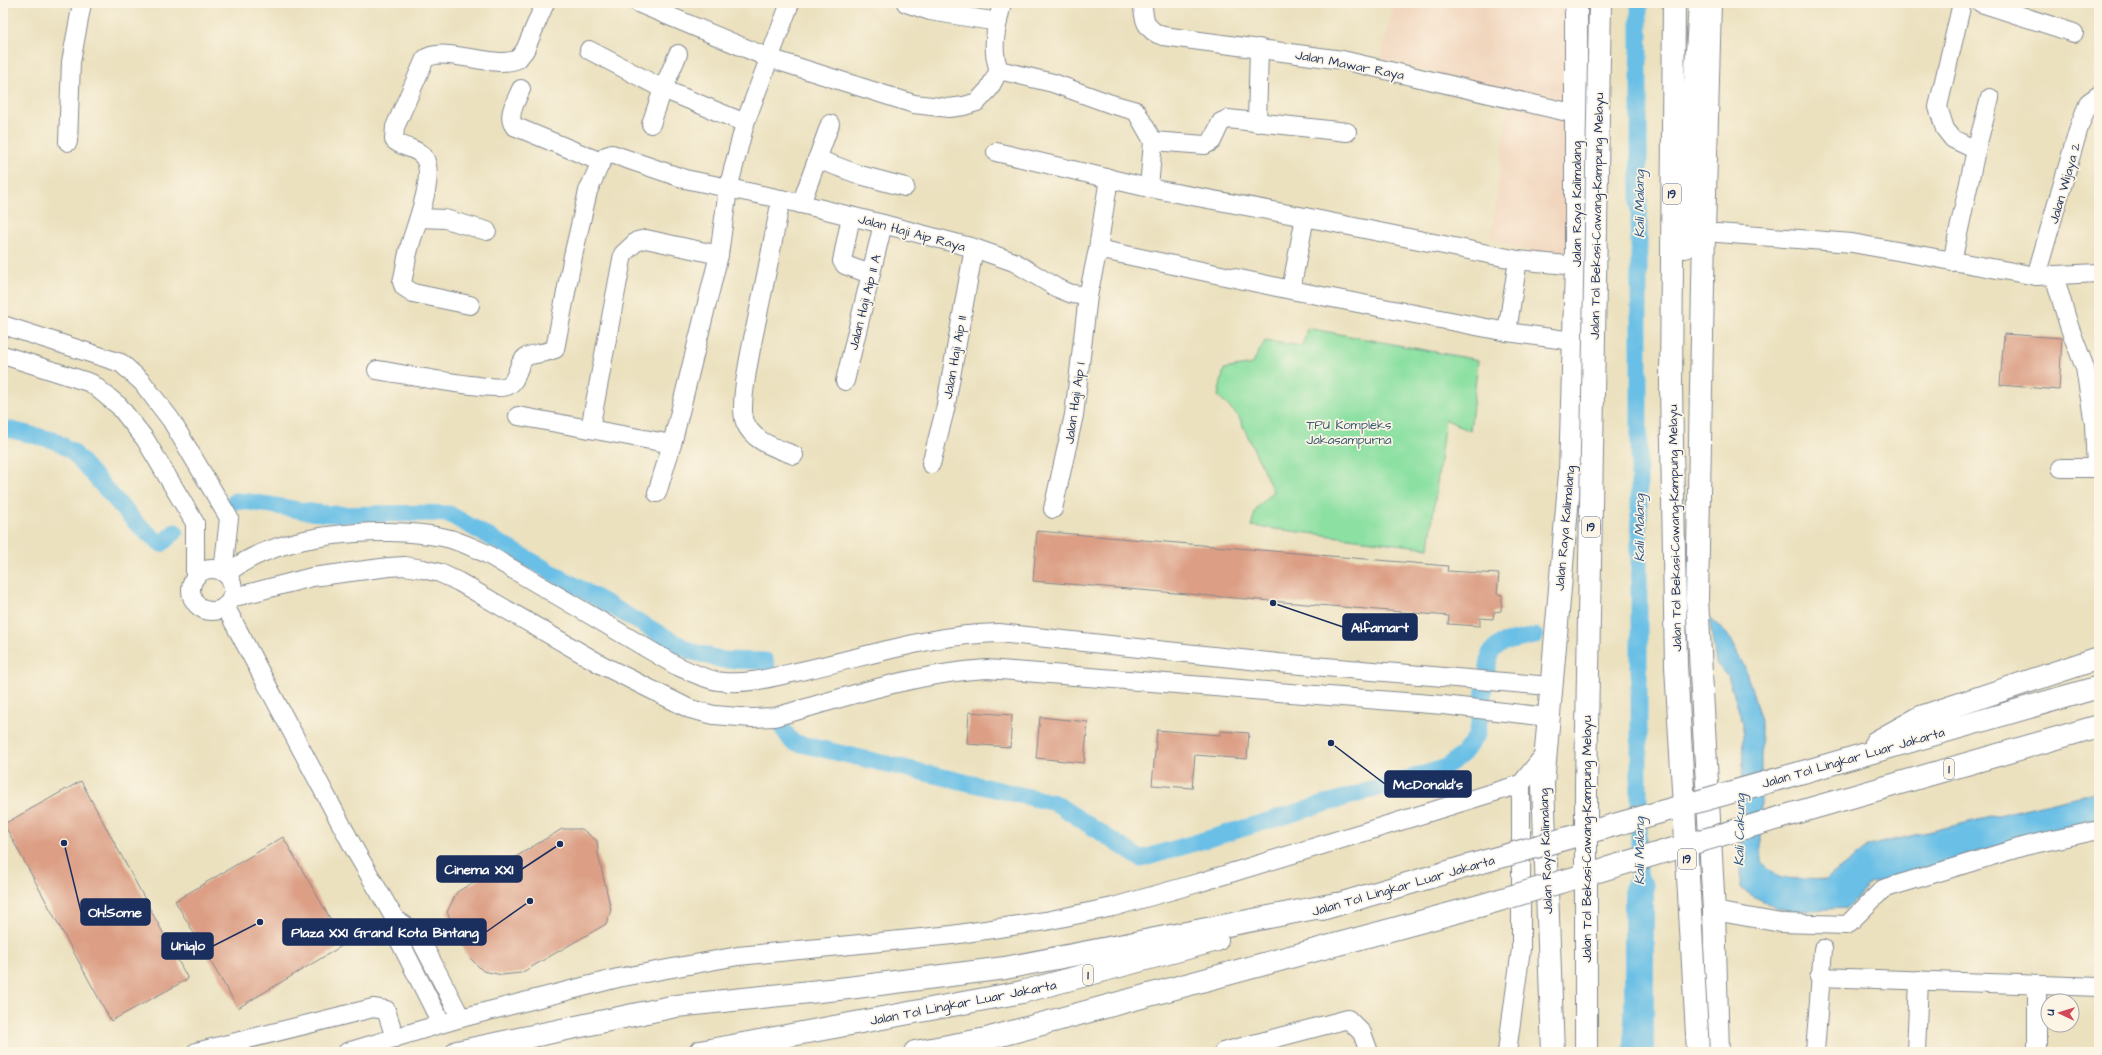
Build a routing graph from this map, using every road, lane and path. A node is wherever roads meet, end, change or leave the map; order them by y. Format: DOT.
graph roads {
  1 [pos="82,3"];
  2 [pos="545,3"];
  3 [pos="638,3"];
  4 [pos="790,3"];
  5 [pos="906,3"];
  6 [pos="1002,3"];
  7 [pos="1143,3"];
  8 [pos="1576,3"];
  9 [pos="1600,3"];
  10 [pos="1674,3"];
  11 [pos="1700,3"];
  12 [pos="1710,3"];
  13 [pos="1962,3"];
  14 [pos="1981,3"];
  15 [pos="998,22"];
  16 [pos="2074,33"];
  17 [pos="1259,48"];
  18 [pos="589,50"];
  19 [pos="678,54"];
  20 [pos="769,58"];
  21 [pos="999,70"];
  22 [pos="521,89"];
  23 [pos="663,89"];
  24 [pos="2099,95"];
  25 [pos="1990,98"];
  26 [pos="1576,114"];
  27 [pos="745,123"];
  28 [pos="1257,123"];
  29 [pos="651,124"];
  30 [pos="830,124"];
  31 [pos="1347,132"];
  32 [pos="1153,141"];
  33 [pos="68,142"];
  34 [pos="1976,150"];
  35 [pos="996,152"];
  36 [pos="817,159"];
  37 [pos="601,162"];
  38 [pos="1109,178"];
  39 [pos="905,187"];
  40 [pos="1149,188"];
  41 [pos="728,189"];
  42 [pos="781,199"];
  43 [pos="801,204"];
  44 [pos="851,216"];
  45 [pos="1305,217"];
  46 [pos="419,218"];
  47 [pos="883,224"];
  48 [pos="487,231"];
  49 [pos="1704,232"];
  50 [pos="974,248"];
  51 [pos="1098,249"];
  52 [pos="719,255"];
  53 [pos="1518,260"];
  54 [pos="1952,262"];
  55 [pos="1576,266"];
  56 [pos="2099,273"];
  57 [pos="870,274"];
  58 [pos="2054,275"];
  59 [pos="2036,276"];
  60 [pos="1291,290"];
  61 [pos="1088,296"];
  62 [pos="470,305"];
  63 [pos="3,325"];
  64 [pos="1507,332"];
  65 [pos="1573,341"];
  66 [pos="3,355"];
  67 [pos="377,370"];
  68 [pos="845,381"];
  69 [pos="1671,386"];
  70 [pos="518,416"];
  71 [pos="590,429"];
  72 [pos="672,444"];
  73 [pos="794,455"];
  74 [pos="931,464"];
  75 [pos="2061,468"];
  76 [pos="2098,468"];
  77 [pos="657,493"];
  78 [pos="1053,509"];
  79 [pos="224,573"];
  80 [pos="195,576"];
  81 [pos="228,602"];
  82 [pos="2099,658"];
  83 [pos="1550,686"];
  84 [pos="2099,687"];
  85 [pos="1548,717"];
  86 [pos="2099,726"];
  87 [pos="1545,754"];
  88 [pos="1838,762"];
  89 [pos="1521,784"];
  90 [pos="2099,830"];
  91 [pos="1336,904"];
  92 [pos="1714,911"];
  93 [pos="395,919"];
  94 [pos="1822,949"];
  95 [pos="1819,977"];
  96 [pos="1919,980"];
  97 [pos="2037,986"];
  98 [pos="2099,987"];
  99 [pos="461,1018"];
  100 [pos="441,1024"];
  101 [pos="395,1038"];
  102 [pos="986,1039"];
  103 [pos="1254,1048"];
  104 [pos="196,1052"];
  105 [pos="347,1052"];
  106 [pos="457,1052"];
  107 [pos="700,1052"];
  108 [pos="915,1052"];
  109 [pos="951,1052"];
  110 [pos="1223,1052"];
  111 [pos="1369,1052"];
  112 [pos="1507,1052"];
  113 [pos="1553,1052"];
  114 [pos="1586,1052"];
  115 [pos="1698,1052"];
  116 [pos="1718,1052"];
  117 [pos="1815,1052"];
  118 [pos="1916,1052"];
  119 [pos="2037,1052"];
  1 -- 33 [label="street"];
  2 -- 46 [label="street"];
  3 -- 20 [label="street"];
  4 -- 20 [label="street"];
  5 -- 15 [label="street"];
  6 -- 15 [label="street"];
  7 -- 17 [label="street, Jalan Mawar Raya"];
  8 -- 26 [label="main road, Jalan Raya Kalimalang"];
  9 -- 114 [label="main road, Jalan Tol Bekasi–Cawang–Kampung Melayu / 19, bridge"];
  10 -- 69 [label="main road, Jalan Tol Bekasi–Cawang–Kampung Melayu / 19"];
  11 -- 69 [label="main road"];
  12 -- 49 [label="main road"];
  13 -- 34 [label="street"];
  14 -- 16 [label="street"];
  15 -- 21 [label="street"];
  17 -- 26 [label="street, Jalan Mawar Raya"];
  17 -- 28 [label="street"];
  18 -- 23 [label="street"];
  19 -- 23 [label="street"];
  20 -- 21 [label="street"];
  20 -- 27 [label="street"];
  21 -- 32 [label="street"];
  22 -- 37 [label="street"];
  23 -- 27 [label="street"];
  23 -- 29 [label="street"];
  24 -- 59 [label="street, Jalan Wijaya 2"];
  25 -- 34 [label="street"];
  26 -- 55 [label="main road, Jalan Raya Kalimalang"];
  27 -- 41 [label="street"];
  28 -- 31 [label="street"];
  28 -- 32 [label="street"];
  30 -- 36 [label="street"];
  32 -- 40 [label="street"];
  34 -- 54 [label="street"];
  35 -- 38 [label="street"];
  36 -- 39 [label="street"];
  36 -- 43 [label="street"];
  37 -- 41 [label="street, Jalan Haji Aip Raya"];
  37 -- 67 [label="street"];
  38 -- 40 [label="street"];
  38 -- 51 [label="street, Jalan Haji Aip I"];
  40 -- 45 [label="street"];
  41 -- 42 [label="street, Jalan Haji Aip Raya"];
  41 -- 52 [label="street"];
  42 -- 43 [label="street, Jalan Haji Aip Raya"];
  42 -- 73 [label="street"];
  43 -- 44 [label="street, Jalan Haji Aip Raya"];
  44 -- 47 [label="street, Jalan Haji Aip Raya"];
  44 -- 57 [label="street"];
  45 -- 53 [label="street"];
  45 -- 60 [label="street"];
  46 -- 48 [label="street"];
  46 -- 62 [label="street"];
  47 -- 50 [label="street, Jalan Haji Aip Raya"];
  47 -- 57 [label="street, Jalan Haji Aip II A"];
  49 -- 54 [label="street"];
  49 -- 92 [label="main road"];
  50 -- 61 [label="street, Jalan Haji Aip Raya"];
  50 -- 74 [label="street, Jalan Haji Aip II"];
  51 -- 60 [label="street"];
  51 -- 61 [label="street, Jalan Haji Aip I"];
  52 -- 71 [label="street"];
  52 -- 72 [label="street"];
  53 -- 55 [label="street"];
  53 -- 64 [label="street"];
  54 -- 59 [label="street"];
  55 -- 65 [label="main road, Jalan Raya Kalimalang"];
  56 -- 58 [label="street"];
  57 -- 68 [label="street, Jalan Haji Aip II A"];
  58 -- 59 [label="street"];
  58 -- 76 [label="street"];
  60 -- 64 [label="street"];
  61 -- 78 [label="street, Jalan Haji Aip I"];
  63 -- 79 [label="street"];
  64 -- 65 [label="street"];
  65 -- 83 [label="main road, Jalan Raya Kalimalang"];
  66 -- 80 [label="street"];
  69 -- 115 [label="main road, Jalan Tol Bekasi–Cawang–Kampung Melayu / 19, bridge"];
  70 -- 71 [label="street"];
  71 -- 72 [label="street"];
  72 -- 77 [label="street"];
  75 -- 76 [label="street"];
  79 -- 80 [label="street"];
  79 -- 81 [label="street"];
  79 -- 83 [label="street"];
  80 -- 81 [label="street"];
  81 -- 85 [label="street"];
  81 -- 93 [label="street"];
  82 -- 88 [label="main road"];
  83 -- 85 [label="main road, Jalan Raya Kalimalang"];
  84 -- 88 [label="main road, Jalan Tol Lingkar Luar Jakarta / 1"];
  85 -- 87 [label="main road, Jalan Raya Kalimalang"];
  86 -- 102 [label="main road, 1, bridge"];
  87 -- 89 [label="street"];
  87 -- 113 [label="main road, Jalan Raya Kalimalang"];
  88 -- 91 [label="main road, Jalan Tol Lingkar Luar Jakarta / 1, bridge"];
  89 -- 99 [label="street"];
  89 -- 112 [label="street"];
  90 -- 92 [label="street"];
  91 -- 106 [label="main road"];
  91 -- 107 [label="main road, Jalan Tol Lingkar Luar Jakarta / 1"];
  92 -- 116 [label="main road"];
  93 -- 99 [label="street"];
  93 -- 100 [label="street"];
  94 -- 95 [label="street"];
  95 -- 96 [label="street"];
  95 -- 117 [label="street"];
  96 -- 97 [label="street"];
  96 -- 118 [label="street"];
  97 -- 98 [label="street"];
  97 -- 119 [label="street"];
  99 -- 100 [label="street"];
  100 -- 101 [label="street"];
  101 -- 104 [label="street"];
  101 -- 105 [label="street"];
  102 -- 108 [label="main road, 1"];
  102 -- 109 [label="main road"];
  103 -- 110 [label="street"];
  103 -- 111 [label="street"];
}
